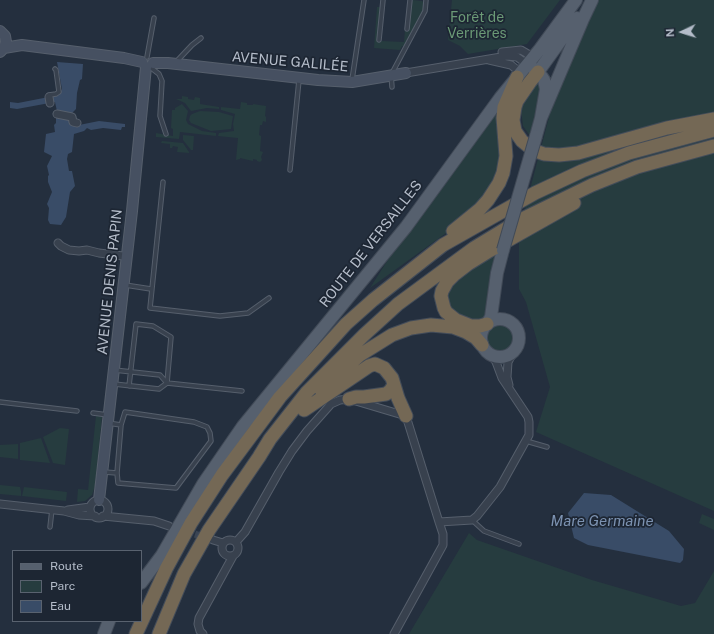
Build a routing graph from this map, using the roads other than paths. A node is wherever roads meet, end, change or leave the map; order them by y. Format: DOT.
graph roads {
  1 [pos="364,0"];
  2 [pos="383,0"];
  3 [pos="410,0"];
  4 [pos="426,0"];
  5 [pos="576,0"];
  6 [pos="591,0"];
  7 [pos="154,18"];
  8 [pos="0,28"];
  9 [pos="407,29"];
  10 [pos="201,38"];
  11 [pos="2,40"];
  12 [pos="379,40"];
  13 [pos="530,60"];
  14 [pos="475,61"];
  15 [pos="148,63"];
  16 [pos="463,63"];
  17 [pos="175,64"];
  18 [pos="541,68"];
  19 [pos="54,69"];
  20 [pos="406,73"];
  21 [pos="392,75"];
  22 [pos="517,77"];
  23 [pos="300,78"];
  24 [pos="352,82"];
  25 [pos="392,88"];
  26 [pos="50,98"];
  27 [pos="550,100"];
  28 [pos="57,114"];
  29 [pos="542,118"];
  30 [pos="714,119"];
  31 [pos="77,123"];
  32 [pos="714,130"];
  33 [pos="166,134"];
  34 [pos="714,146"];
  35 [pos="678,155"];
  36 [pos="290,170"];
  37 [pos="163,182"];
  38 [pos="58,243"];
  39 [pos="82,243"];
  40 [pos="443,245"];
  41 [pos="79,251"];
  42 [pos="123,256"];
  43 [pos="496,282"];
  44 [pos="124,285"];
  45 [pos="151,289"];
  46 [pos="269,298"];
  47 [pos="507,321"];
  48 [pos="487,324"];
  49 [pos="482,345"];
  50 [pos="515,349"];
  51 [pos="491,355"];
  52 [pos="114,370"];
  53 [pos="131,372"];
  54 [pos="167,383"];
  55 [pos="112,384"];
  56 [pos="394,385"];
  57 [pos="129,386"];
  58 [pos="242,391"];
  59 [pos="510,391"];
  60 [pos="349,399"];
  61 [pos="0,402"];
  62 [pos="304,410"];
  63 [pos="77,411"];
  64 [pos="93,413"];
  65 [pos="406,416"];
  66 [pos="108,419"];
  67 [pos="122,425"];
  68 [pos="526,441"];
  69 [pos="547,447"];
  70 [pos="259,457"];
  71 [pos="103,472"];
  72 [pos="117,473"];
  73 [pos="99,500"];
  74 [pos="0,504"];
  75 [pos="90,507"];
  76 [pos="52,510"];
  77 [pos="108,510"];
  78 [pos="64,511"];
  79 [pos="95,516"];
  80 [pos="103,516"];
  81 [pos="117,517"];
  82 [pos="472,520"];
  83 [pos="439,522"];
  84 [pos="169,526"];
  85 [pos="50,527"];
  86 [pos="213,540"];
  87 [pos="236,542"];
  88 [pos="223,543"];
  89 [pos="519,544"];
  90 [pos="233,556"];
  91 [pos="142,582"];
  92 [pos="142,621"];
  93 [pos="109,622"];
  94 [pos="142,622"];
  95 [pos="104,634"];
  96 [pos="136,634"];
  97 [pos="159,634"];
  98 [pos="203,634"];
  99 [pos="394,634"];
  1 -- 24 [label="lane"];
  2 -- 12 [label="lane"];
  3 -- 9 [label="lane"];
  4 -- 21 [label="lane"];
  5 -- 13 [label="main road, ROUTE DE VERSAILLES"];
  6 -- 18 [label="main road"];
  6 -- 27 [label="main road"];
  7 -- 15 [label="lane"];
  8 -- 11 [label="main road"];
  10 -- 17 [label="lane"];
  11 -- 15 [label="main road, AVENUE GALILÉE"];
  13 -- 14 [label="street"];
  13 -- 16 [label="street"];
  13 -- 18 [label="main road"];
  13 -- 22 [label="main road, ROUTE DE VERSAILLES"];
  14 -- 16 [label="street"];
  14 -- 22 [label="street"];
  15 -- 17 [label="main road, AVENUE GALILÉE"];
  15 -- 33 [label="lane"];
  15 -- 44 [label="main road, AVENUE DENIS PAPIN"];
  16 -- 20 [label="street, AVENUE GALILÉE"];
  17 -- 23 [label="main road, AVENUE GALILÉE"];
  18 -- 27 [label="main road"];
  18 -- 29 [label="main road"];
  18 -- 30 [label="highway"];
  19 -- 26 [label="lane"];
  20 -- 21 [label="main road, AVENUE GALILÉE"];
  21 -- 24 [label="main road, AVENUE GALILÉE"];
  21 -- 25 [label="lane"];
  22 -- 40 [label="highway"];
  22 -- 91 [label="main road, ROUTE DE VERSAILLES"];
  23 -- 24 [label="main road, AVENUE GALILÉE"];
  23 -- 36 [label="lane"];
  27 -- 29 [label="main road"];
  28 -- 31 [label="street"];
  29 -- 43 [label="main road, bridge"];
  32 -- 40 [label="highway"];
  34 -- 35 [label="highway"];
  35 -- 48 [label="highway"];
  35 -- 70 [label="highway"];
  37 -- 45 [label="lane"];
  38 -- 41 [label="street"];
  39 -- 41 [label="street"];
  40 -- 92 [label="highway"];
  41 -- 42 [label="street"];
  43 -- 47 [label="main road"];
  43 -- 48 [label="main road"];
  44 -- 45 [label="lane"];
  44 -- 52 [label="main road, AVENUE DENIS PAPIN"];
  45 -- 46 [label="lane"];
  47 -- 48 [label="main road"];
  47 -- 50 [label="main road"];
  48 -- 49 [label="main road"];
  49 -- 51 [label="main road"];
  49 -- 62 [label="highway"];
  50 -- 51 [label="main road"];
  50 -- 59 [label="street"];
  51 -- 59 [label="street"];
  52 -- 53 [label="lane"];
  52 -- 55 [label="main road, AVENUE DENIS PAPIN"];
  53 -- 54 [label="lane"];
  53 -- 54 [label="lane"];
  53 -- 57 [label="lane"];
  54 -- 57 [label="lane"];
  54 -- 58 [label="lane"];
  55 -- 57 [label="lane"];
  55 -- 66 [label="main road, AVENUE DENIS PAPIN"];
  56 -- 60 [label="highway"];
  56 -- 62 [label="highway"];
  56 -- 65 [label="highway"];
  59 -- 68 [label="street"];
  60 -- 65 [label="street"];
  60 -- 87 [label="street"];
  61 -- 63 [label="lane"];
  62 -- 70 [label="highway"];
  64 -- 66 [label="lane"];
  65 -- 83 [label="street"];
  66 -- 67 [label="lane"];
  66 -- 71 [label="main road, AVENUE DENIS PAPIN"];
  67 -- 72 [label="lane"];
  67 -- 72 [label="lane"];
  68 -- 69 [label="lane"];
  68 -- 82 [label="street"];
  70 -- 97 [label="highway"];
  71 -- 72 [label="lane"];
  71 -- 73 [label="main road, AVENUE DENIS PAPIN"];
  73 -- 75 [label="street"];
  73 -- 77 [label="street"];
  74 -- 76 [label="street"];
  75 -- 78 [label="street"];
  75 -- 79 [label="street"];
  76 -- 78 [label="street"];
  76 -- 85 [label="lane"];
  77 -- 80 [label="street"];
  77 -- 81 [label="street"];
  78 -- 79 [label="street"];
  79 -- 80 [label="street"];
  80 -- 81 [label="street"];
  81 -- 84 [label="street"];
  82 -- 83 [label="street"];
  82 -- 89 [label="lane"];
  83 -- 99 [label="street"];
  86 -- 88 [label="street"];
  87 -- 88 [label="street"];
  87 -- 90 [label="street"];
  88 -- 90 [label="street"];
  90 -- 98 [label="street"];
  93 -- 95 [label="main road"];
  94 -- 96 [label="highway"];
}
